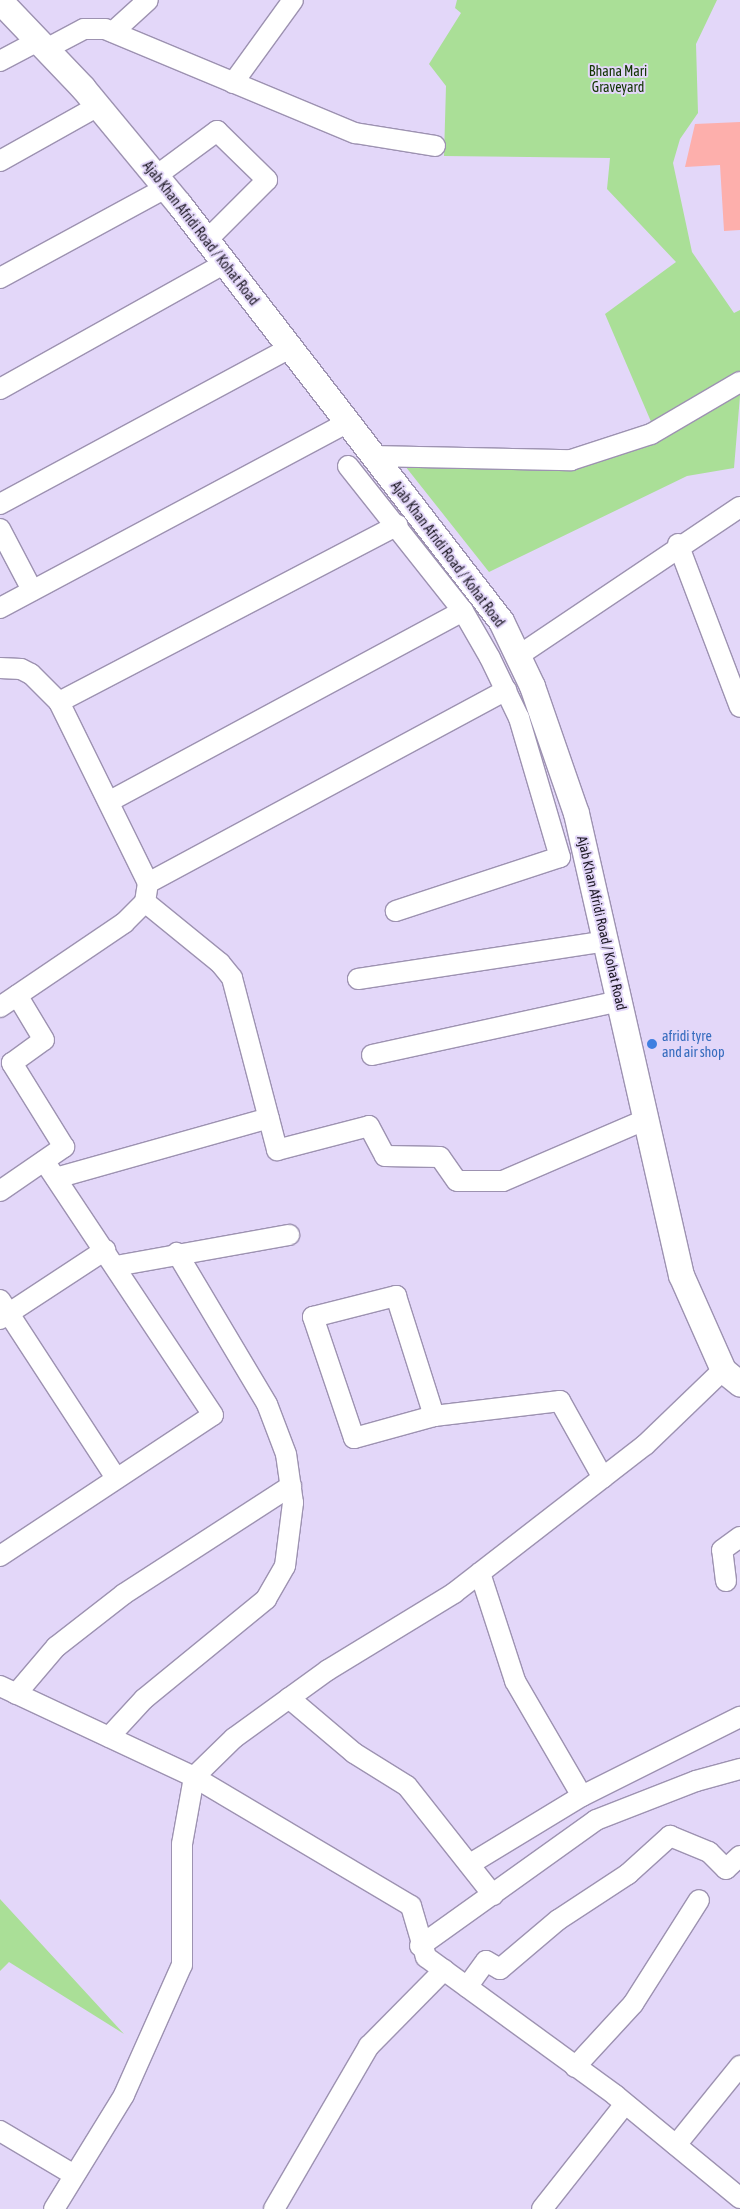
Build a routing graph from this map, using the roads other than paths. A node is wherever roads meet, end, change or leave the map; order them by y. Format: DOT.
graph roads {
  1 [pos="148,0"];
  2 [pos="293,0"];
  3 [pos="0,1"];
  4 [pos="113,32"];
  5 [pos="42,45"];
  6 [pos="0,61"];
  7 [pos="234,82"];
  8 [pos="98,106"];
  9 [pos="436,146"];
  10 [pos="0,161"];
  11 [pos="161,182"];
  12 [pos="207,240"];
  13 [pos="225,264"];
  14 [pos="0,278"];
  15 [pos="291,347"];
  16 [pos="740,382"];
  17 [pos="0,389"];
  18 [pos="349,422"];
  19 [pos="372,456"];
  20 [pos="348,466"];
  21 [pos="0,504"];
  22 [pos="740,507"];
  23 [pos="397,525"];
  24 [pos="0,529"];
  25 [pos="678,544"];
  26 [pos="32,590"];
  27 [pos="0,608"];
  28 [pos="463,611"];
  29 [pos="518,656"];
  30 [pos="0,668"];
  31 [pos="506,690"];
  32 [pos="59,702"];
  33 [pos="740,706"];
  34 [pos="110,801"];
  35 [pos="146,893"];
  36 [pos="396,911"];
  37 [pos="606,941"];
  38 [pos="358,979"];
  39 [pos="17,995"];
  40 [pos="620,1001"];
  41 [pos="0,1007"];
  42 [pos="372,1055"];
  43 [pos="269,1118"];
  44 [pos="647,1119"];
  45 [pos="44,1161"];
  46 [pos="56,1178"];
  47 [pos="0,1191"];
  48 [pos="289,1235"];
  49 [pos="177,1253"];
  50 [pos="110,1258"];
  51 [pos="3,1311"];
  52 [pos="732,1377"];
  53 [pos="434,1416"];
  54 [pos="116,1478"];
  55 [pos="603,1478"];
  56 [pos="291,1486"];
  57 [pos="740,1537"];
  58 [pos="0,1556"];
  59 [pos="480,1573"];
  60 [pos="726,1581"];
  61 [pos="8,1690"];
  62 [pos="289,1698"];
  63 [pos="740,1717"];
  64 [pos="109,1737"];
  65 [pos="740,1769"];
  66 [pos="194,1777"];
  67 [pos="582,1796"];
  68 [pos="740,1856"];
  69 [pos="470,1864"];
  70 [pos="493,1895"];
  71 [pos="699,1900"];
  72 [pos="420,1946"];
  73 [pos="444,1970"];
  74 [pos="467,1987"];
  75 [pos="740,2066"];
  76 [pos="575,2067"];
  77 [pos="625,2104"];
  78 [pos="0,2131"];
  79 [pos="676,2145"];
  80 [pos="74,2175"];
  81 [pos="740,2198"];
  82 [pos="54,2209"];
  83 [pos="274,2209"];
  84 [pos="542,2209"];
  1 -- 4 [label="street"];
  2 -- 7 [label="street"];
  3 -- 5 [label="main road, Ajab Khan Afridi Road / Kohat Road"];
  4 -- 5 [label="street"];
  4 -- 7 [label="street"];
  5 -- 6 [label="street"];
  5 -- 8 [label="main road, Ajab Khan Afridi Road / Kohat Road"];
  7 -- 9 [label="street"];
  8 -- 10 [label="street"];
  8 -- 11 [label="main road, Ajab Khan Afridi Road / Kohat Road"];
  11 -- 12 [label="main road, Ajab Khan Afridi Road / Kohat Road"];
  11 -- 12 [label="street"];
  11 -- 14 [label="street"];
  12 -- 13 [label="main road, Ajab Khan Afridi Road / Kohat Road"];
  13 -- 15 [label="main road, Ajab Khan Afridi Road / Kohat Road"];
  13 -- 17 [label="street"];
  15 -- 18 [label="main road, Ajab Khan Afridi Road / Kohat Road"];
  15 -- 21 [label="street"];
  16 -- 19 [label="street"];
  18 -- 19 [label="main road, Ajab Khan Afridi Road / Kohat Road"];
  18 -- 26 [label="street"];
  19 -- 29 [label="main road, Ajab Khan Afridi Road / Kohat Road"];
  20 -- 23 [label="street"];
  22 -- 25 [label="street"];
  23 -- 28 [label="street"];
  23 -- 32 [label="street"];
  24 -- 26 [label="street"];
  25 -- 29 [label="street"];
  25 -- 33 [label="street"];
  26 -- 27 [label="street"];
  28 -- 31 [label="street"];
  28 -- 34 [label="street"];
  29 -- 37 [label="main road, Ajab Khan Afridi Road / Kohat Road"];
  30 -- 32 [label="street"];
  31 -- 35 [label="street"];
  31 -- 36 [label="street"];
  32 -- 34 [label="street"];
  34 -- 35 [label="street"];
  35 -- 39 [label="street"];
  35 -- 43 [label="street"];
  37 -- 38 [label="street"];
  37 -- 40 [label="main road, Ajab Khan Afridi Road / Kohat Road"];
  39 -- 41 [label="street"];
  39 -- 45 [label="street"];
  40 -- 42 [label="street"];
  40 -- 44 [label="main road, Ajab Khan Afridi Road / Kohat Road"];
  43 -- 44 [label="street"];
  43 -- 46 [label="street"];
  44 -- 52 [label="main road, Ajab Khan Afridi Road / Kohat Road"];
  45 -- 46 [label="street"];
  45 -- 47 [label="street"];
  46 -- 50 [label="street"];
  48 -- 49 [label="street"];
  49 -- 50 [label="street"];
  49 -- 56 [label="street"];
  50 -- 51 [label="street"];
  50 -- 54 [label="street"];
  51 -- 54 [label="street"];
  52 -- 55 [label="street"];
  53 -- 53 [label="street"];
  53 -- 55 [label="street"];
  54 -- 58 [label="street"];
  55 -- 59 [label="street"];
  56 -- 61 [label="street"];
  56 -- 64 [label="street"];
  57 -- 60 [label="street"];
  59 -- 62 [label="street"];
  59 -- 67 [label="street"];
  61 -- 64 [label="street"];
  62 -- 66 [label="street"];
  62 -- 69 [label="street"];
  63 -- 67 [label="street"];
  64 -- 66 [label="street"];
  65 -- 70 [label="street"];
  66 -- 72 [label="street"];
  66 -- 80 [label="street"];
  67 -- 69 [label="street"];
  68 -- 74 [label="street"];
  69 -- 70 [label="street"];
  70 -- 72 [label="street"];
  71 -- 76 [label="street"];
  72 -- 73 [label="street"];
  73 -- 74 [label="street"];
  73 -- 83 [label="street"];
  74 -- 76 [label="street"];
  75 -- 79 [label="street"];
  76 -- 77 [label="street"];
  77 -- 79 [label="street"];
  77 -- 84 [label="street"];
  78 -- 80 [label="street"];
  79 -- 81 [label="street"];
  80 -- 82 [label="street"];
}
